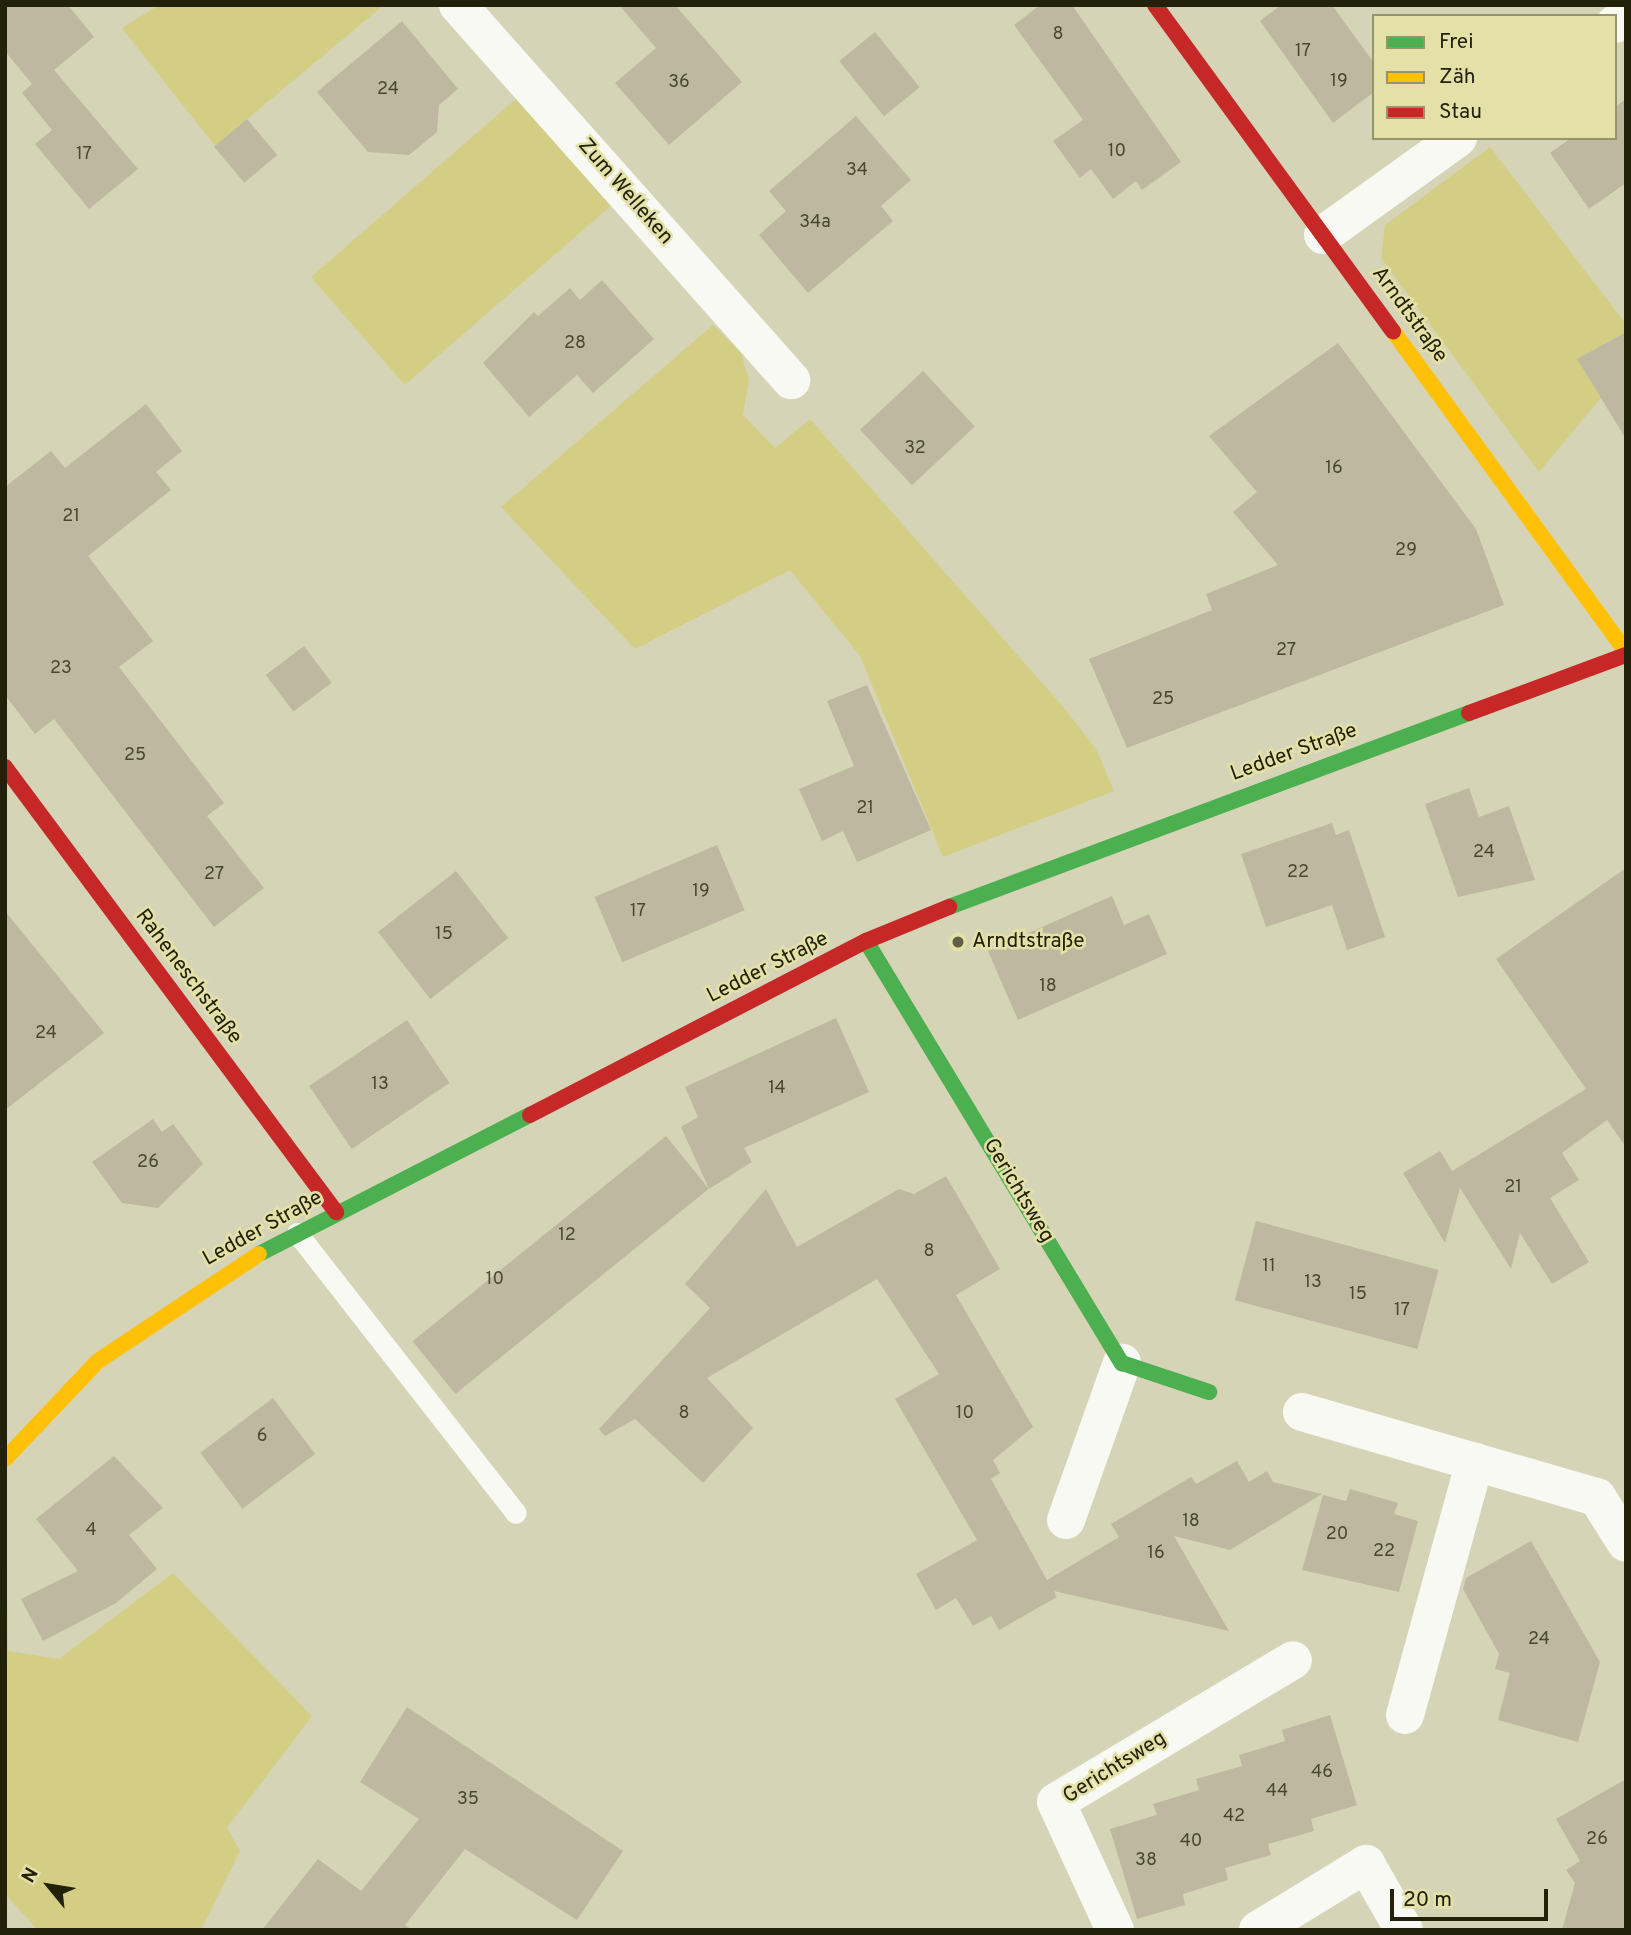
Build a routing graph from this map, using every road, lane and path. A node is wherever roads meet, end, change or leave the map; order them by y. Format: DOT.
graph roads {
  1 [pos="458,5"];
  2 [pos="1155,5"];
  3 [pos="1455,140"];
  4 [pos="1323,236"];
  5 [pos="791,380"];
  6 [pos="1626,654"];
  7 [pos="5,767"];
  8 [pos="866,941"];
  9 [pos="336,1212"];
  10 [pos="297,1233"];
  11 [pos="1122,1363"];
  12 [pos="1209,1392"];
  13 [pos="1302,1412"];
  14 [pos="5,1459"];
  15 [pos="1475,1461"];
  16 [pos="516,1513"];
  17 [pos="1066,1520"];
  18 [pos="1626,1543"];
  19 [pos="1293,1660"];
  20 [pos="1405,1714"];
  21 [pos="1115,1930"];
  22 [pos="1258,1930"];
  23 [pos="1404,1930"];
  1 -- 5 [label="street, Zum Welleken"];
  2 -- 4 [label="street, Arndtstraße"];
  3 -- 4 [label="street"];
  4 -- 6 [label="street, Arndtstraße"];
  6 -- 8 [label="street, Ledder Straße"];
  7 -- 9 [label="street, Raheneschstraße"];
  8 -- 9 [label="street, Ledder Straße"];
  8 -- 11 [label="street, Gerichtsweg"];
  9 -- 10 [label="street, Ledder Straße"];
  10 -- 14 [label="street, Ledder Straße"];
  10 -- 16 [label="lane"];
  11 -- 12 [label="street"];
  11 -- 17 [label="street"];
  13 -- 15 [label="street"];
  15 -- 18 [label="street"];
  15 -- 20 [label="street"];
  19 -- 21 [label="street, Gerichtsweg"];
  22 -- 23 [label="street"];
}
